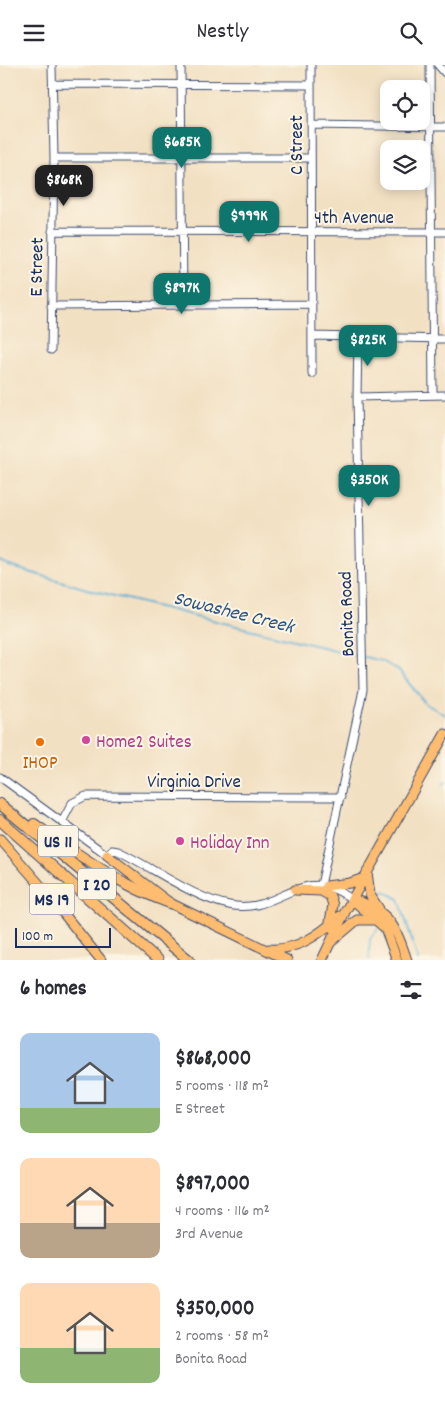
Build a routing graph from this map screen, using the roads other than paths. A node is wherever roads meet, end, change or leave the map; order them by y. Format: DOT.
graph roads {
  1 [pos="52,65"];
  2 [pos="181,65"];
  3 [pos="310,65"];
  4 [pos="430,65"];
  5 [pos="438,65"];
  6 [pos="445,73"];
  7 [pos="430,80"];
  8 [pos="53,84"];
  9 [pos="182,84"];
  10 [pos="310,85"];
  11 [pos="311,125"];
  12 [pos="380,126"];
  13 [pos="430,127"];
  14 [pos="445,127"];
  15 [pos="429,130"];
  16 [pos="54,158"];
  17 [pos="182,158"];
  18 [pos="311,158"];
  19 [pos="52,231"];
  20 [pos="182,231"];
  21 [pos="311,232"];
  22 [pos="432,232"];
  23 [pos="445,232"];
  24 [pos="51,305"];
  25 [pos="183,305"];
  26 [pos="312,305"];
  27 [pos="312,336"];
  28 [pos="358,337"];
  29 [pos="432,339"];
  30 [pos="445,339"];
  31 [pos="51,350"];
  32 [pos="312,374"];
  33 [pos="432,395"];
  34 [pos="445,395"];
  35 [pos="357,397"];
  36 [pos="445,734"];
  37 [pos="0,777"];
  38 [pos="341,797"];
  39 [pos="3,806"];
  40 [pos="0,820"];
  41 [pos="62,822"];
  42 [pos="0,839"];
  43 [pos="107,855"];
  44 [pos="366,875"];
  45 [pos="323,885"];
  46 [pos="295,890"];
  47 [pos="352,899"];
  48 [pos="170,903"];
  49 [pos="345,912"];
  50 [pos="379,916"];
  51 [pos="330,925"];
  52 [pos="261,948"];
  53 [pos="325,952"];
  54 [pos="102,960"];
  55 [pos="158,960"];
  56 [pos="189,960"];
  57 [pos="274,960"];
  58 [pos="287,960"];
  59 [pos="397,960"];
  60 [pos="407,960"];
  1 -- 8 [label="street, E Street"];
  2 -- 9 [label="street"];
  3 -- 10 [label="street, C Street"];
  4 -- 7 [label="street"];
  5 -- 6 [label="street"];
  8 -- 9 [label="street"];
  8 -- 16 [label="street, E Street"];
  9 -- 10 [label="street"];
  9 -- 17 [label="street"];
  10 -- 11 [label="street, C Street"];
  11 -- 12 [label="street"];
  11 -- 18 [label="street, C Street"];
  13 -- 14 [label="street"];
  15 -- 22 [label="street"];
  16 -- 17 [label="street"];
  16 -- 19 [label="street, E Street"];
  17 -- 18 [label="street"];
  17 -- 20 [label="street"];
  18 -- 21 [label="street, C Street"];
  19 -- 20 [label="street, 4th Avenue"];
  19 -- 24 [label="street, E Street"];
  20 -- 21 [label="street, 4th Avenue"];
  20 -- 25 [label="street"];
  21 -- 22 [label="street, 4th Avenue"];
  21 -- 26 [label="street, C Street"];
  22 -- 23 [label="street, 4th Avenue"];
  22 -- 29 [label="street"];
  24 -- 25 [label="street"];
  24 -- 31 [label="street, E Street"];
  25 -- 26 [label="street"];
  26 -- 27 [label="street, C Street"];
  27 -- 28 [label="street"];
  27 -- 32 [label="street, C Street"];
  28 -- 29 [label="street"];
  28 -- 35 [label="street, Bonita Road"];
  29 -- 30 [label="street"];
  29 -- 33 [label="street"];
  33 -- 34 [label="street"];
  33 -- 35 [label="street"];
  35 -- 38 [label="street, Bonita Road"];
  36 -- 44 [label="main road"];
  37 -- 41 [label="street"];
  38 -- 41 [label="street, Virginia Drive"];
  38 -- 45 [label="street, Bonita Road"];
  39 -- 48 [label="highway, US 11"];
  39 -- 56 [label="highway, I 20"];
  40 -- 55 [label="highway, I 20"];
  41 -- 43 [label="street"];
  42 -- 54 [label="main road, MS 19"];
  43 -- 46 [label="street"];
  43 -- 48 [label="main road"];
  44 -- 45 [label="main road"];
  44 -- 47 [label="main road"];
  44 -- 50 [label="main road"];
  45 -- 46 [label="street"];
  45 -- 47 [label="street"];
  46 -- 51 [label="main road"];
  47 -- 49 [label="main road, US 11"];
  47 -- 50 [label="main road"];
  48 -- 52 [label="main road, US 11"];
  49 -- 51 [label="main road, US 11"];
  49 -- 53 [label="main road"];
  50 -- 53 [label="main road"];
  50 -- 59 [label="main road"];
  50 -- 60 [label="main road"];
  51 -- 52 [label="main road, US 11"];
  51 -- 53 [label="main road"];
  52 -- 57 [label="main road"];
  52 -- 58 [label="main road"];
}
